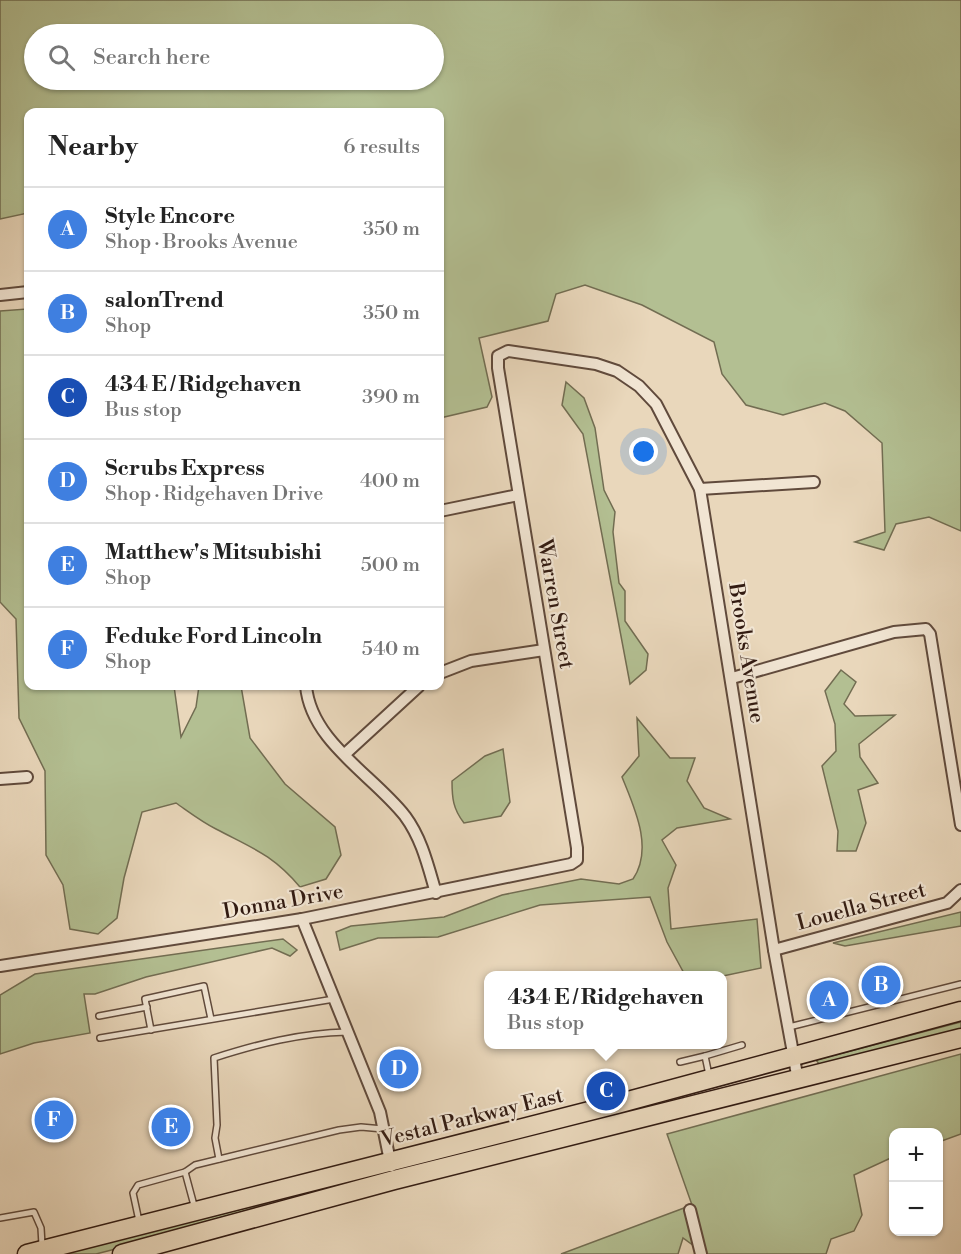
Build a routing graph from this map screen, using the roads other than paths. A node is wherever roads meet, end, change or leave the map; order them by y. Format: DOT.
graph roads {
  1 [pos="24,292"];
  2 [pos="0,295"];
  3 [pos="505,352"];
  4 [pos="814,482"];
  5 [pos="700,489"];
  6 [pos="518,495"];
  7 [pos="444,510"];
  8 [pos="544,650"];
  9 [pos="444,671"];
  10 [pos="732,678"];
  11 [pos="306,690"];
  12 [pos="414,690"];
  13 [pos="345,754"];
  14 [pos="27,777"];
  15 [pos="0,779"];
  16 [pos="961,825"];
  17 [pos="571,864"];
  18 [pos="436,893"];
  19 [pos="959,893"];
  20 [pos="302,919"];
  21 [pos="774,950"];
  22 [pos="0,966"];
  23 [pos="961,984"];
  24 [pos="335,999"];
  25 [pos="147,1007"];
  26 [pos="961,1011"];
  27 [pos="99,1016"];
  28 [pos="211,1019"];
  29 [pos="789,1027"];
  30 [pos="151,1030"];
  31 [pos="348,1032"];
  32 [pos="100,1038"];
  33 [pos="961,1038"];
  34 [pos="742,1045"];
  35 [pos="705,1056"];
  36 [pos="794,1056"];
  37 [pos="680,1062"];
  38 [pos="710,1079"];
  39 [pos="798,1080"];
  40 [pos="383,1129"];
  41 [pos="219,1159"];
  42 [pos="390,1161"];
  43 [pos="185,1172"];
  44 [pos="394,1180"];
  45 [pos="690,1210"];
  46 [pos="195,1212"];
  47 [pos="0,1218"];
  48 [pos="140,1226"];
  49 [pos="35,1252"];
  50 [pos="122,1254"];
  51 [pos="701,1254"];
  1 -- 2 [label="street"];
  3 -- 5 [label="street, Brooks Avenue"];
  3 -- 6 [label="street, Warren Street"];
  4 -- 5 [label="street"];
  5 -- 10 [label="street, Brooks Avenue"];
  6 -- 7 [label="street"];
  6 -- 8 [label="street, Warren Street"];
  8 -- 9 [label="street"];
  8 -- 17 [label="street, Warren Street"];
  10 -- 16 [label="street"];
  10 -- 21 [label="street, Brooks Avenue"];
  11 -- 13 [label="street"];
  12 -- 13 [label="street"];
  13 -- 18 [label="street"];
  14 -- 15 [label="street"];
  17 -- 18 [label="street, Donna Drive"];
  18 -- 20 [label="street, Donna Drive"];
  19 -- 21 [label="street, Louella Street"];
  20 -- 22 [label="street, Donna Drive"];
  20 -- 24 [label="street"];
  21 -- 29 [label="street, Brooks Avenue"];
  23 -- 29 [label="lane"];
  24 -- 28 [label="lane"];
  24 -- 31 [label="street"];
  25 -- 27 [label="lane"];
  25 -- 28 [label="lane"];
  25 -- 30 [label="lane"];
  26 -- 36 [label="main road, Vestal Parkway East"];
  28 -- 30 [label="lane"];
  29 -- 36 [label="street, Brooks Avenue"];
  30 -- 32 [label="lane"];
  31 -- 40 [label="street"];
  31 -- 41 [label="lane"];
  33 -- 39 [label="main road, Vestal Parkway East"];
  34 -- 35 [label="lane"];
  35 -- 37 [label="lane"];
  35 -- 38 [label="lane"];
  36 -- 38 [label="main road, Vestal Parkway East"];
  36 -- 39 [label="street, Brooks Avenue"];
  38 -- 42 [label="main road, Vestal Parkway East"];
  39 -- 44 [label="main road, Vestal Parkway East"];
  40 -- 41 [label="lane"];
  40 -- 42 [label="street"];
  41 -- 43 [label="lane"];
  42 -- 44 [label="street"];
  42 -- 46 [label="main road, Vestal Parkway East"];
  43 -- 46 [label="lane"];
  43 -- 48 [label="lane"];
  44 -- 50 [label="main road, Vestal Parkway East"];
  45 -- 51 [label="street"];
  46 -- 48 [label="main road, Vestal Parkway East"];
  47 -- 49 [label="lane"];
  48 -- 49 [label="main road, Vestal Parkway East"];
}
